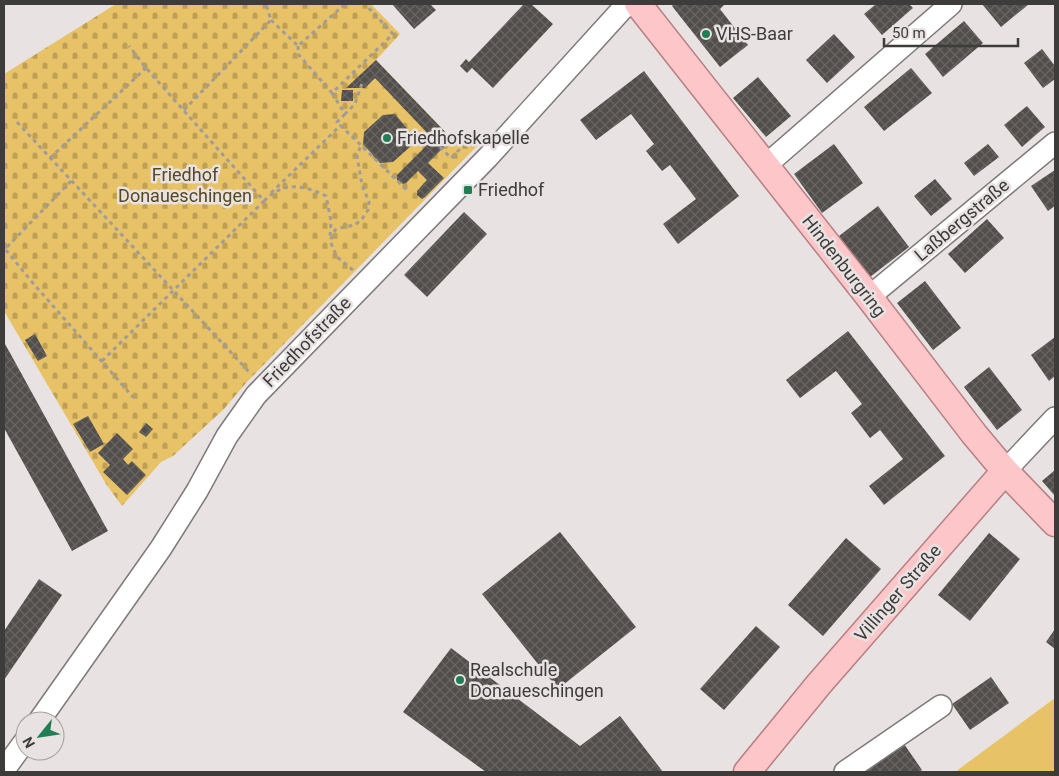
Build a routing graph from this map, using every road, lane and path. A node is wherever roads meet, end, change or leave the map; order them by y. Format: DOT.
graph roads {
  1 [pos="266,4"];
  2 [pos="345,4"];
  3 [pos="364,4"];
  4 [pos="627,4"];
  5 [pos="638,4"];
  6 [pos="951,4"];
  7 [pos="271,20"];
  8 [pos="129,46"];
  9 [pos="298,46"];
  10 [pos="146,68"];
  11 [pos="362,83"];
  12 [pos="332,93"];
  13 [pos="184,110"];
  14 [pos="345,114"];
  15 [pos="17,122"];
  16 [pos="340,125"];
  17 [pos="471,138"];
  18 [pos="1055,143"];
  19 [pos="361,145"];
  20 [pos="440,147"];
  21 [pos="50,158"];
  22 [pos="765,166"];
  23 [pos="71,181"];
  24 [pos="409,192"];
  25 [pos="270,195"];
  26 [pos="264,201"];
  27 [pos="330,241"];
  28 [pos="367,282"];
  29 [pos="173,290"];
  30 [pos="869,297"];
  31 [pos="102,361"];
  32 [pos="264,387"];
  33 [pos="133,397"];
  34 [pos="1055,418"];
  35 [pos="1005,471"];
  36 [pos="1055,523"];
  37 [pos="941,706"];
  38 [pos="46,711"];
  39 [pos="15,755"];
  40 [pos="4,770"];
  41 [pos="747,772"];
  42 [pos="845,772"];
  1 -- 7 [label="path"];
  2 -- 9 [label="path"];
  3 -- 12 [label="path"];
  4 -- 28 [label="street, Friedhofstraße"];
  5 -- 22 [label="main road, Hindenburgring"];
  6 -- 22 [label="street"];
  7 -- 9 [label="path"];
  7 -- 13 [label="path"];
  8 -- 10 [label="path"];
  9 -- 12 [label="path"];
  10 -- 13 [label="path"];
  10 -- 21 [label="path"];
  11 -- 14 [label="path"];
  12 -- 14 [label="path"];
  13 -- 26 [label="path"];
  14 -- 16 [label="path"];
  15 -- 21 [label="path"];
  16 -- 19 [label="path"];
  16 -- 25 [label="path"];
  17 -- 20 [label="path"];
  18 -- 30 [label="street, Laßbergstraße"];
  19 -- 24 [label="path"];
  19 -- 27 [label="path"];
  21 -- 23 [label="path"];
  22 -- 30 [label="main road, Hindenburgring"];
  23 -- 29 [label="path"];
  23 -- 31 [label="path"];
  25 -- 26 [label="path"];
  25 -- 27 [label="path"];
  26 -- 29 [label="path"];
  27 -- 28 [label="path"];
  28 -- 32 [label="street, Friedhofstraße"];
  29 -- 31 [label="path"];
  29 -- 32 [label="path"];
  30 -- 35 [label="main road, Hindenburgring"];
  31 -- 33 [label="path"];
  32 -- 38 [label="street, Friedhofstraße"];
  34 -- 35 [label="street, Villinger Straße"];
  35 -- 36 [label="main road, Hindenburgring"];
  35 -- 41 [label="main road, Villinger Straße"];
  37 -- 42 [label="street"];
  39 -- 40 [label="street"];
}
